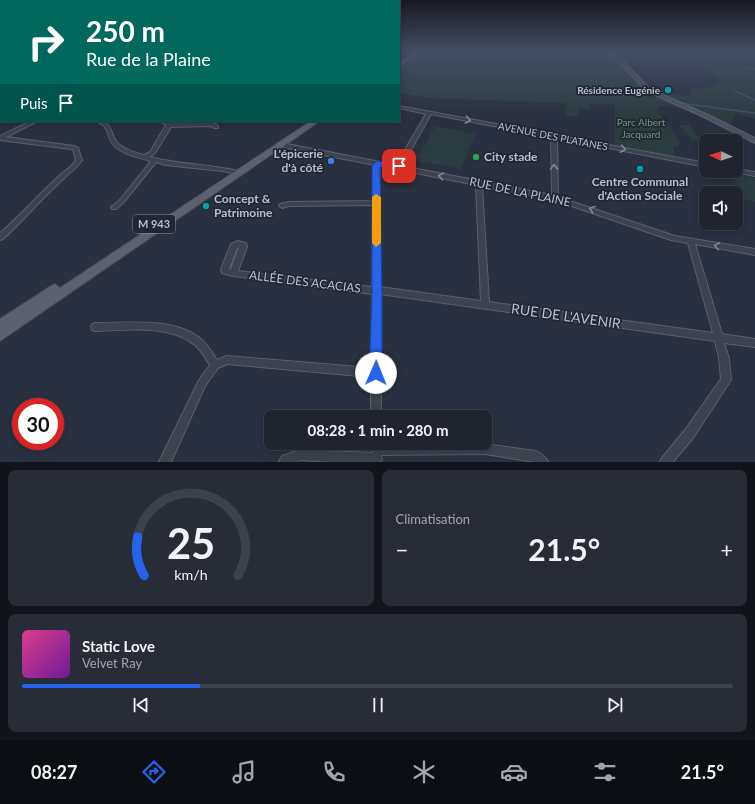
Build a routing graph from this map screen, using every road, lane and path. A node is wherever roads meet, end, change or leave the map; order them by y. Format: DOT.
graph roads {
  1 [pos="632,73"];
  2 [pos="400,107"];
  3 [pos="429,113"];
  4 [pos="33,122"];
  5 [pos="102,122"];
  6 [pos="164,122"];
  7 [pos="307,122"];
  8 [pos="315,122"];
  9 [pos="170,125"];
  10 [pos="216,127"];
  11 [pos="554,136"];
  12 [pos="0,138"];
  13 [pos="755,141"];
  14 [pos="282,145"];
  15 [pos="144,158"];
  16 [pos="154,161"];
  17 [pos="378,164"];
  18 [pos="699,164"];
  19 [pos="399,166"];
  20 [pos="237,172"];
  21 [pos="743,172"];
  22 [pos="755,174"];
  23 [pos="479,183"];
  24 [pos="555,198"];
  25 [pos="376,203"];
  26 [pos="282,206"];
  27 [pos="114,207"];
  28 [pos="0,237"];
  29 [pos="691,242"];
  30 [pos="755,252"];
  31 [pos="233,273"];
  32 [pos="377,290"];
  33 [pos="485,304"];
  34 [pos="0,326"];
  35 [pos="95,327"];
  36 [pos="0,335"];
  37 [pos="718,338"];
  38 [pos="755,343"];
  39 [pos="215,365"];
  40 [pos="376,373"];
  41 [pos="376,410"];
  42 [pos="377,454"];
  43 [pos="165,462"];
  44 [pos="285,462"];
  45 [pos="542,462"];
  46 [pos="666,462"];
  1 -- 13 [label="street"];
  2 -- 3 [label="street, AVENUE DES PLATANES"];
  3 -- 11 [label="street, AVENUE DES PLATANES, one-way"];
  3 -- 19 [label="street"];
  4 -- 12 [label="street"];
  5 -- 15 [label="street"];
  6 -- 9 [label="street"];
  7 -- 20 [label="main road, M 943"];
  8 -- 14 [label="main road, M 943"];
  9 -- 10 [label="street"];
  9 -- 15 [label="street"];
  11 -- 18 [label="street, AVENUE DES PLATANES, one-way"];
  24 -- 11 [label="street, one-way"];
  12 -- 28 [label="street"];
  14 -- 17 [label="street, RUE DE LA PLAINE"];
  14 -- 20 [label="main road, M 943"];
  15 -- 16 [label="street"];
  16 -- 20 [label="street"];
  16 -- 27 [label="street"];
  17 -- 19 [label="street, RUE DE LA PLAINE"];
  17 -- 25 [label="street"];
  23 -- 19 [label="street, RUE DE LA PLAINE, one-way"];
  20 -- 34 [label="main road, M 943"];
  20 -- 36 [label="main road, M 943"];
  21 -- 22 [label="street"];
  23 -- 24 [label="street, RUE DE LA PLAINE"];
  23 -- 33 [label="street"];
  29 -- 24 [label="street, RUE DE LA PLAINE, one-way"];
  25 -- 26 [label="street"];
  25 -- 32 [label="street"];
  30 -- 29 [label="street, RUE DE LA PLAINE, one-way"];
  29 -- 37 [label="street"];
  31 -- 32 [label="street, ALLÉE DES ACACIAS"];
  32 -- 33 [label="street, RUE DE L'AVENIR"];
  32 -- 40 [label="street"];
  33 -- 37 [label="street, RUE DE L'AVENIR"];
  35 -- 39 [label="street"];
  37 -- 38 [label="street, RUE DE L'AVENIR"];
  37 -- 46 [label="street"];
  39 -- 40 [label="street"];
  39 -- 43 [label="street"];
  40 -- 41 [label="street"];
  42 -- 44 [label="street"];
  42 -- 45 [label="street"];
}
